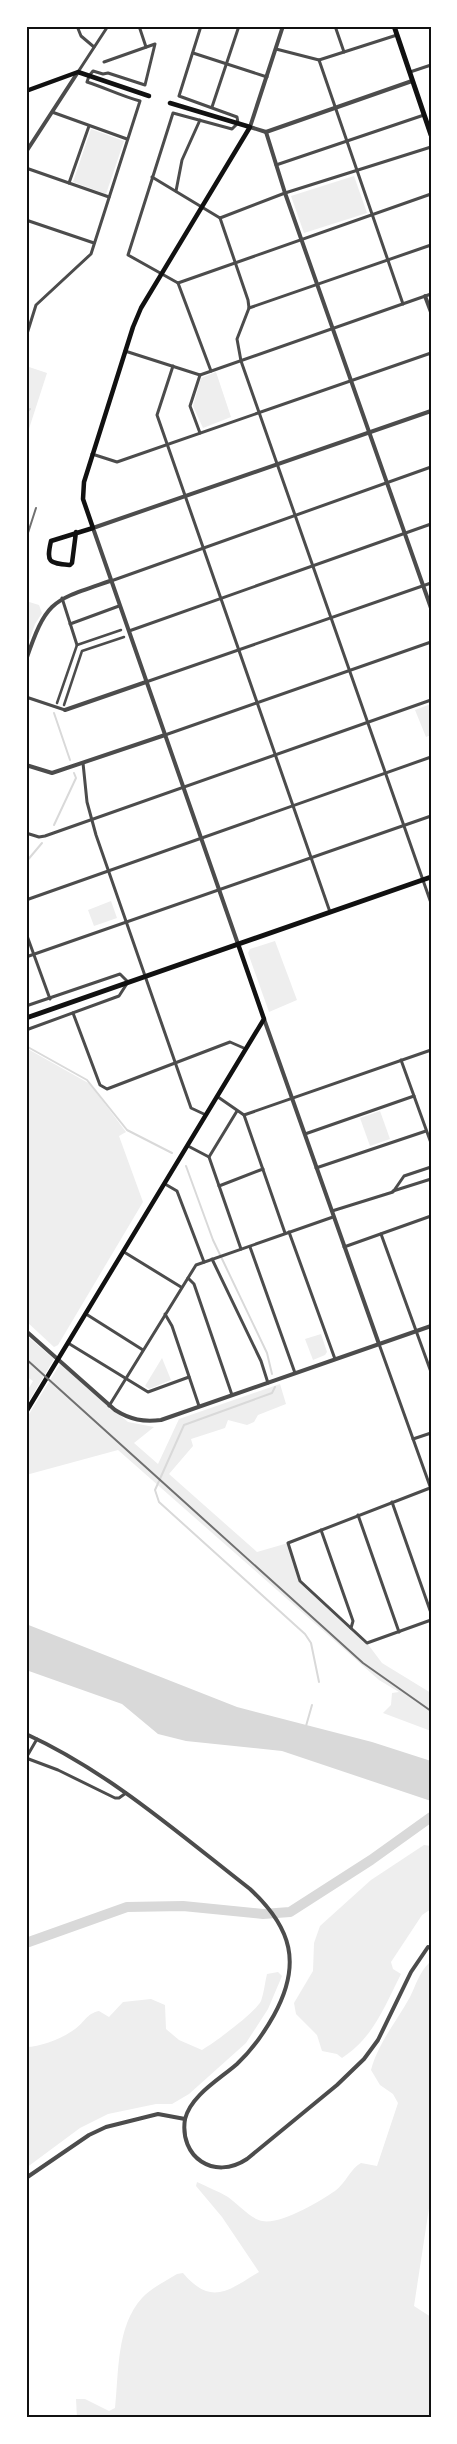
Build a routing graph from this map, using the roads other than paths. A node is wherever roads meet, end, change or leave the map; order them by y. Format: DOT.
graph roads {
  1 [pos="77,26"];
  2 [pos="108,26"];
  3 [pos="138,26"];
  4 [pos="201,26"];
  5 [pos="239,26"];
  6 [pos="282,26"];
  7 [pos="335,26"];
  8 [pos="394,26"];
  9 [pos="397,35"];
  10 [pos="94,47"];
  11 [pos="146,47"];
  12 [pos="276,49"];
  13 [pos="344,52"];
  14 [pos="193,53"];
  15 [pos="319,60"];
  16 [pos="104,62"];
  17 [pos="227,63"];
  18 [pos="431,65"];
  19 [pos="78,72"];
  20 [pos="409,72"];
  21 [pos="88,76"];
  22 [pos="266,77"];
  23 [pos="412,81"];
  24 [pos="26,91"];
  25 [pos="149,96"];
  26 [pos="170,103"];
  27 [pos="212,107"];
  28 [pos="335,108"];
  29 [pos="52,112"];
  30 [pos="424,115"];
  31 [pos="200,120"];
  32 [pos="238,123"];
  33 [pos="89,126"];
  34 [pos="250,127"];
  35 [pos="266,132"];
  36 [pos="431,135"];
  37 [pos="127,139"];
  38 [pos="347,140"];
  39 [pos="431,147"];
  40 [pos="26,152"];
  41 [pos="276,165"];
  42 [pos="26,168"];
  43 [pos="358,171"];
  44 [pos="152,176"];
  45 [pos="69,183"];
  46 [pos="176,190"];
  47 [pos="285,193"];
  48 [pos="431,194"];
  49 [pos="109,198"];
  50 [pos="203,207"];
  51 [pos="371,214"];
  52 [pos="220,218"];
  53 [pos="26,220"];
  54 [pos="302,239"];
  55 [pos="94,243"];
  56 [pos="431,245"];
  57 [pos="388,260"];
  58 [pos="236,262"];
  59 [pos="161,274"];
  60 [pos="178,283"];
  61 [pos="317,284"];
  62 [pos="431,294"];
  63 [pos="425,296"];
  64 [pos="404,304"];
  65 [pos="249,308"];
  66 [pos="431,312"];
  67 [pos="333,329"];
  68 [pos="26,338"];
  69 [pos="125,351"];
  70 [pos="431,352"];
  71 [pos="241,361"];
  72 [pos="173,366"];
  73 [pos="211,371"];
  74 [pos="200,375"];
  75 [pos="352,380"];
  76 [pos="431,411"];
  77 [pos="259,412"];
  78 [pos="369,432"];
  79 [pos="200,433"];
  80 [pos="167,445"];
  81 [pos="92,454"];
  82 [pos="277,464"];
  83 [pos="431,467"];
  84 [pos="387,482"];
  85 [pos="185,496"];
  86 [pos="295,516"];
  87 [pos="431,524"];
  88 [pos="92,528"];
  89 [pos="76,532"];
  90 [pos="404,534"];
  91 [pos="204,547"];
  92 [pos="313,566"];
  93 [pos="110,581"];
  94 [pos="431,583"];
  95 [pos="423,586"];
  96 [pos="62,598"];
  97 [pos="222,598"];
  98 [pos="119,606"];
  99 [pos="431,608"];
  100 [pos="331,618"];
  101 [pos="70,624"];
  102 [pos="122,630"];
  103 [pos="128,632"];
  104 [pos="124,637"];
  105 [pos="431,642"];
  106 [pos="77,645"];
  107 [pos="239,650"];
  108 [pos="26,660"];
  109 [pos="350,670"];
  110 [pos="146,682"];
  111 [pos="26,697"];
  112 [pos="431,700"];
  113 [pos="258,702"];
  114 [pos="57,703"];
  115 [pos="64,707"];
  116 [pos="368,723"];
  117 [pos="165,735"];
  118 [pos="276,754"];
  119 [pos="431,757"];
  120 [pos="84,763"];
  121 [pos="26,765"];
  122 [pos="386,774"];
  123 [pos="183,786"];
  124 [pos="294,806"];
  125 [pos="431,816"];
  126 [pos="91,819"];
  127 [pos="404,825"];
  128 [pos="26,833"];
  129 [pos="201,838"];
  130 [pos="312,858"];
  131 [pos="108,871"];
  132 [pos="431,877"];
  133 [pos="423,879"];
  134 [pos="219,890"];
  135 [pos="26,900"];
  136 [pos="431,903"];
  137 [pos="330,912"];
  138 [pos="127,922"];
  139 [pos="26,933"];
  140 [pos="238,944"];
  141 [pos="34,954"];
  142 [pos="26,957"];
  143 [pos="145,975"];
  144 [pos="128,982"];
  145 [pos="50,998"];
  146 [pos="26,1006"];
  147 [pos="73,1013"];
  148 [pos="26,1018"];
  149 [pos="264,1018"];
  150 [pos="26,1030"];
  151 [pos="246,1050"];
  152 [pos="431,1050"];
  153 [pos="401,1060"];
  154 [pos="176,1063"];
  155 [pos="414,1096"];
  156 [pos="218,1097"];
  157 [pos="292,1097"];
  158 [pos="237,1111"];
  159 [pos="206,1115"];
  160 [pos="244,1115"];
  161 [pos="426,1130"];
  162 [pos="305,1134"];
  163 [pos="431,1144"];
  164 [pos="188,1146"];
  165 [pos="209,1157"];
  166 [pos="431,1167"];
  167 [pos="316,1168"];
  168 [pos="262,1169"];
  169 [pos="431,1179"];
  170 [pos="165,1184"];
  171 [pos="219,1186"];
  172 [pos="393,1192"];
  173 [pos="331,1212"];
  174 [pos="431,1216"];
  175 [pos="333,1217"];
  176 [pos="287,1233"];
  177 [pos="382,1234"];
  178 [pos="250,1247"];
  179 [pos="344,1247"];
  180 [pos="241,1250"];
  181 [pos="124,1252"];
  182 [pos="212,1259"];
  183 [pos="204,1262"];
  184 [pos="188,1278"];
  185 [pos="181,1287"];
  186 [pos="86,1314"];
  187 [pos="165,1314"];
  188 [pos="431,1326"];
  189 [pos="26,1331"];
  190 [pos="416,1331"];
  191 [pos="68,1343"];
  192 [pos="379,1344"];
  193 [pos="143,1350"];
  194 [pos="335,1359"];
  195 [pos="58,1360"];
  196 [pos="431,1372"];
  197 [pos="295,1373"];
  198 [pos="189,1377"];
  199 [pos="126,1379"];
  200 [pos="268,1382"];
  201 [pos="232,1395"];
  202 [pos="109,1406"];
  203 [pos="199,1406"];
  204 [pos="26,1412"];
  205 [pos="431,1433"];
  206 [pos="413,1439"];
  207 [pos="429,1480"];
  208 [pos="430,1489"];
  209 [pos="392,1502"];
  210 [pos="358,1515"];
  211 [pos="321,1530"];
  212 [pos="431,1613"];
  213 [pos="431,1620"];
  214 [pos="351,1628"];
  215 [pos="399,1632"];
  216 [pos="26,1734"];
  217 [pos="37,1739"];
  218 [pos="126,1792"];
  219 [pos="428,1947"];
  220 [pos="185,2118"];
  221 [pos="26,2178"];
  1 -- 10 [label="street"];
  2 -- 10 [label="street"];
  3 -- 11 [label="street"];
  4 -- 14 [label="street"];
  5 -- 17 [label="street"];
  6 -- 12 [label="street"];
  7 -- 13 [label="street"];
  8 -- 9 [label="highway"];
  9 -- 13 [label="street"];
  9 -- 20 [label="highway"];
  10 -- 19 [label="street"];
  11 -- 16 [label="street"];
  11 -- 21 [label="street"];
  12 -- 15 [label="street"];
  12 -- 22 [label="street"];
  13 -- 15 [label="street"];
  14 -- 17 [label="street"];
  14 -- 27 [label="street"];
  15 -- 28 [label="street"];
  17 -- 22 [label="street"];
  17 -- 27 [label="street"];
  18 -- 20 [label="street"];
  19 -- 21 [label="main road"];
  19 -- 24 [label="main road"];
  19 -- 29 [label="street"];
  20 -- 23 [label="highway"];
  21 -- 25 [label="main road"];
  21 -- 37 [label="street"];
  22 -- 34 [label="street"];
  23 -- 28 [label="street"];
  23 -- 30 [label="highway"];
  26 -- 32 [label="main road"];
  27 -- 32 [label="street"];
  28 -- 35 [label="street"];
  28 -- 38 [label="street"];
  29 -- 33 [label="street"];
  29 -- 40 [label="street"];
  30 -- 36 [label="highway"];
  30 -- 38 [label="street"];
  31 -- 32 [label="street"];
  31 -- 44 [label="street"];
  31 -- 46 [label="street"];
  32 -- 34 [label="main road"];
  33 -- 37 [label="street"];
  33 -- 45 [label="street"];
  34 -- 35 [label="street"];
  34 -- 50 [label="main road"];
  35 -- 41 [label="street"];
  37 -- 49 [label="street"];
  38 -- 41 [label="street"];
  38 -- 43 [label="street"];
  39 -- 43 [label="street"];
  41 -- 47 [label="street"];
  42 -- 45 [label="street"];
  43 -- 47 [label="street"];
  43 -- 51 [label="street"];
  44 -- 46 [label="street"];
  44 -- 59 [label="street"];
  45 -- 49 [label="street"];
  46 -- 50 [label="street"];
  47 -- 52 [label="street"];
  47 -- 54 [label="street"];
  48 -- 51 [label="street"];
  49 -- 55 [label="street"];
  50 -- 52 [label="street"];
  50 -- 59 [label="main road"];
  51 -- 54 [label="street"];
  51 -- 57 [label="street"];
  52 -- 58 [label="street"];
  53 -- 55 [label="street"];
  54 -- 58 [label="street"];
  54 -- 61 [label="street"];
  55 -- 68 [label="street"];
  56 -- 57 [label="street"];
  57 -- 61 [label="street"];
  57 -- 64 [label="street"];
  58 -- 60 [label="street"];
  58 -- 65 [label="street"];
  59 -- 60 [label="street"];
  59 -- 69 [label="main road"];
  60 -- 73 [label="street"];
  61 -- 65 [label="street"];
  61 -- 67 [label="street"];
  62 -- 63 [label="street"];
  63 -- 64 [label="street"];
  63 -- 66 [label="street"];
  64 -- 67 [label="street"];
  65 -- 71 [label="street"];
  67 -- 71 [label="street"];
  67 -- 75 [label="street"];
  69 -- 72 [label="street"];
  69 -- 81 [label="main road"];
  70 -- 75 [label="street"];
  71 -- 73 [label="street"];
  71 -- 77 [label="street"];
  72 -- 74 [label="street"];
  72 -- 80 [label="street"];
  73 -- 74 [label="street"];
  74 -- 79 [label="street"];
  75 -- 77 [label="street"];
  75 -- 78 [label="street"];
  76 -- 78 [label="street"];
  77 -- 79 [label="street"];
  77 -- 82 [label="street"];
  78 -- 82 [label="street"];
  78 -- 84 [label="street"];
  79 -- 80 [label="street"];
  80 -- 81 [label="street"];
  80 -- 85 [label="street"];
  81 -- 88 [label="main road"];
  82 -- 85 [label="street"];
  82 -- 86 [label="street"];
  83 -- 84 [label="street"];
  84 -- 86 [label="street"];
  84 -- 90 [label="street"];
  85 -- 88 [label="street"];
  85 -- 91 [label="street"];
  86 -- 91 [label="street"];
  86 -- 92 [label="street"];
  87 -- 90 [label="street"];
  88 -- 89 [label="main road"];
  88 -- 93 [label="street"];
  89 -- 89 [label="main road"];
  90 -- 92 [label="street"];
  90 -- 95 [label="street"];
  91 -- 93 [label="street"];
  91 -- 97 [label="street"];
  92 -- 97 [label="street"];
  92 -- 100 [label="street"];
  93 -- 96 [label="street"];
  93 -- 98 [label="street"];
  94 -- 95 [label="street"];
  95 -- 99 [label="street"];
  95 -- 100 [label="street"];
  96 -- 101 [label="street"];
  96 -- 108 [label="street"];
  97 -- 103 [label="street"];
  97 -- 107 [label="street"];
  98 -- 101 [label="street"];
  98 -- 103 [label="street"];
  100 -- 107 [label="street"];
  100 -- 109 [label="street"];
  101 -- 106 [label="street"];
  102 -- 106 [label="street"];
  103 -- 110 [label="street"];
  104 -- 115 [label="street"];
  105 -- 109 [label="street"];
  106 -- 114 [label="street"];
  107 -- 110 [label="street"];
  107 -- 113 [label="street"];
  109 -- 113 [label="street"];
  109 -- 116 [label="street"];
  110 -- 115 [label="street"];
  110 -- 117 [label="street"];
  111 -- 115 [label="street"];
  112 -- 116 [label="street"];
  113 -- 117 [label="street"];
  113 -- 118 [label="street"];
  116 -- 118 [label="street"];
  116 -- 122 [label="street"];
  117 -- 120 [label="street"];
  117 -- 123 [label="street"];
  118 -- 123 [label="street"];
  118 -- 124 [label="street"];
  119 -- 122 [label="street"];
  120 -- 121 [label="street"];
  120 -- 126 [label="street"];
  122 -- 124 [label="street"];
  122 -- 127 [label="street"];
  123 -- 126 [label="street"];
  123 -- 129 [label="street"];
  124 -- 129 [label="street"];
  124 -- 130 [label="street"];
  125 -- 127 [label="street"];
  126 -- 128 [label="street"];
  126 -- 131 [label="street"];
  127 -- 130 [label="street"];
  127 -- 133 [label="street"];
  129 -- 131 [label="street"];
  129 -- 134 [label="street"];
  130 -- 134 [label="street"];
  130 -- 137 [label="street"];
  131 -- 135 [label="street"];
  131 -- 138 [label="street"];
  132 -- 133 [label="highway"];
  133 -- 136 [label="street"];
  133 -- 137 [label="highway"];
  134 -- 138 [label="street"];
  134 -- 140 [label="street"];
  137 -- 140 [label="highway"];
  138 -- 141 [label="street"];
  138 -- 143 [label="street"];
  139 -- 141 [label="street"];
  140 -- 143 [label="highway"];
  140 -- 149 [label="main road"];
  141 -- 142 [label="street"];
  141 -- 145 [label="street"];
  143 -- 144 [label="highway"];
  143 -- 154 [label="street"];
  144 -- 145 [label="street"];
  144 -- 147 [label="street"];
  144 -- 148 [label="highway"];
  145 -- 146 [label="street"];
  147 -- 150 [label="street"];
  147 -- 154 [label="street"];
  149 -- 151 [label="main road"];
  149 -- 157 [label="street"];
  151 -- 154 [label="street"];
  151 -- 156 [label="main road"];
  152 -- 153 [label="street"];
  153 -- 155 [label="street"];
  153 -- 157 [label="street"];
  154 -- 159 [label="street"];
  155 -- 161 [label="street"];
  155 -- 162 [label="street"];
  156 -- 158 [label="street"];
  156 -- 159 [label="main road"];
  157 -- 160 [label="street"];
  157 -- 162 [label="street"];
  158 -- 160 [label="street"];
  158 -- 165 [label="street"];
  159 -- 164 [label="main road"];
  160 -- 168 [label="street"];
  161 -- 163 [label="street"];
  161 -- 167 [label="street"];
  162 -- 167 [label="street"];
  164 -- 165 [label="street"];
  164 -- 170 [label="main road"];
  165 -- 171 [label="street"];
  166 -- 172 [label="street"];
  167 -- 173 [label="street"];
  168 -- 171 [label="street"];
  168 -- 176 [label="street"];
  169 -- 172 [label="street"];
  170 -- 181 [label="main road"];
  170 -- 183 [label="street"];
  171 -- 180 [label="street"];
  172 -- 173 [label="street"];
  173 -- 175 [label="street"];
  174 -- 177 [label="street"];
  175 -- 176 [label="street"];
  175 -- 179 [label="street"];
  176 -- 178 [label="street"];
  176 -- 194 [label="street"];
  177 -- 179 [label="street"];
  177 -- 190 [label="street"];
  178 -- 180 [label="street"];
  178 -- 197 [label="street"];
  179 -- 192 [label="street"];
  180 -- 182 [label="street"];
  181 -- 185 [label="street"];
  181 -- 186 [label="main road"];
  182 -- 183 [label="street"];
  182 -- 200 [label="street"];
  183 -- 184 [label="street"];
  184 -- 185 [label="street"];
  184 -- 201 [label="street"];
  185 -- 187 [label="street"];
  186 -- 191 [label="main road"];
  186 -- 193 [label="street"];
  187 -- 193 [label="street"];
  187 -- 198 [label="street"];
  188 -- 190 [label="street"];
  189 -- 195 [label="street"];
  190 -- 192 [label="street"];
  190 -- 196 [label="street"];
  191 -- 195 [label="main road"];
  191 -- 199 [label="street"];
  192 -- 194 [label="street"];
  192 -- 206 [label="street"];
  193 -- 199 [label="street"];
  194 -- 197 [label="street"];
  195 -- 202 [label="street"];
  195 -- 204 [label="main road"];
  197 -- 200 [label="street"];
  198 -- 199 [label="street"];
  198 -- 203 [label="street"];
  199 -- 202 [label="street"];
  200 -- 201 [label="street"];
  201 -- 203 [label="street"];
  202 -- 203 [label="street"];
  205 -- 206 [label="street"];
  206 -- 207 [label="street"];
  207 -- 208 [label="street"];
  208 -- 209 [label="street"];
  209 -- 210 [label="street"];
  209 -- 212 [label="street"];
  210 -- 211 [label="street"];
  210 -- 215 [label="street"];
  211 -- 214 [label="street"];
  211 -- 214 [label="street"];
  213 -- 215 [label="street"];
  214 -- 215 [label="street"];
  216 -- 217 [label="street"];
  217 -- 218 [label="street"];
  217 -- 218 [label="street"];
  218 -- 220 [label="street"];
  219 -- 220 [label="street"];
  220 -- 221 [label="street"];
}
